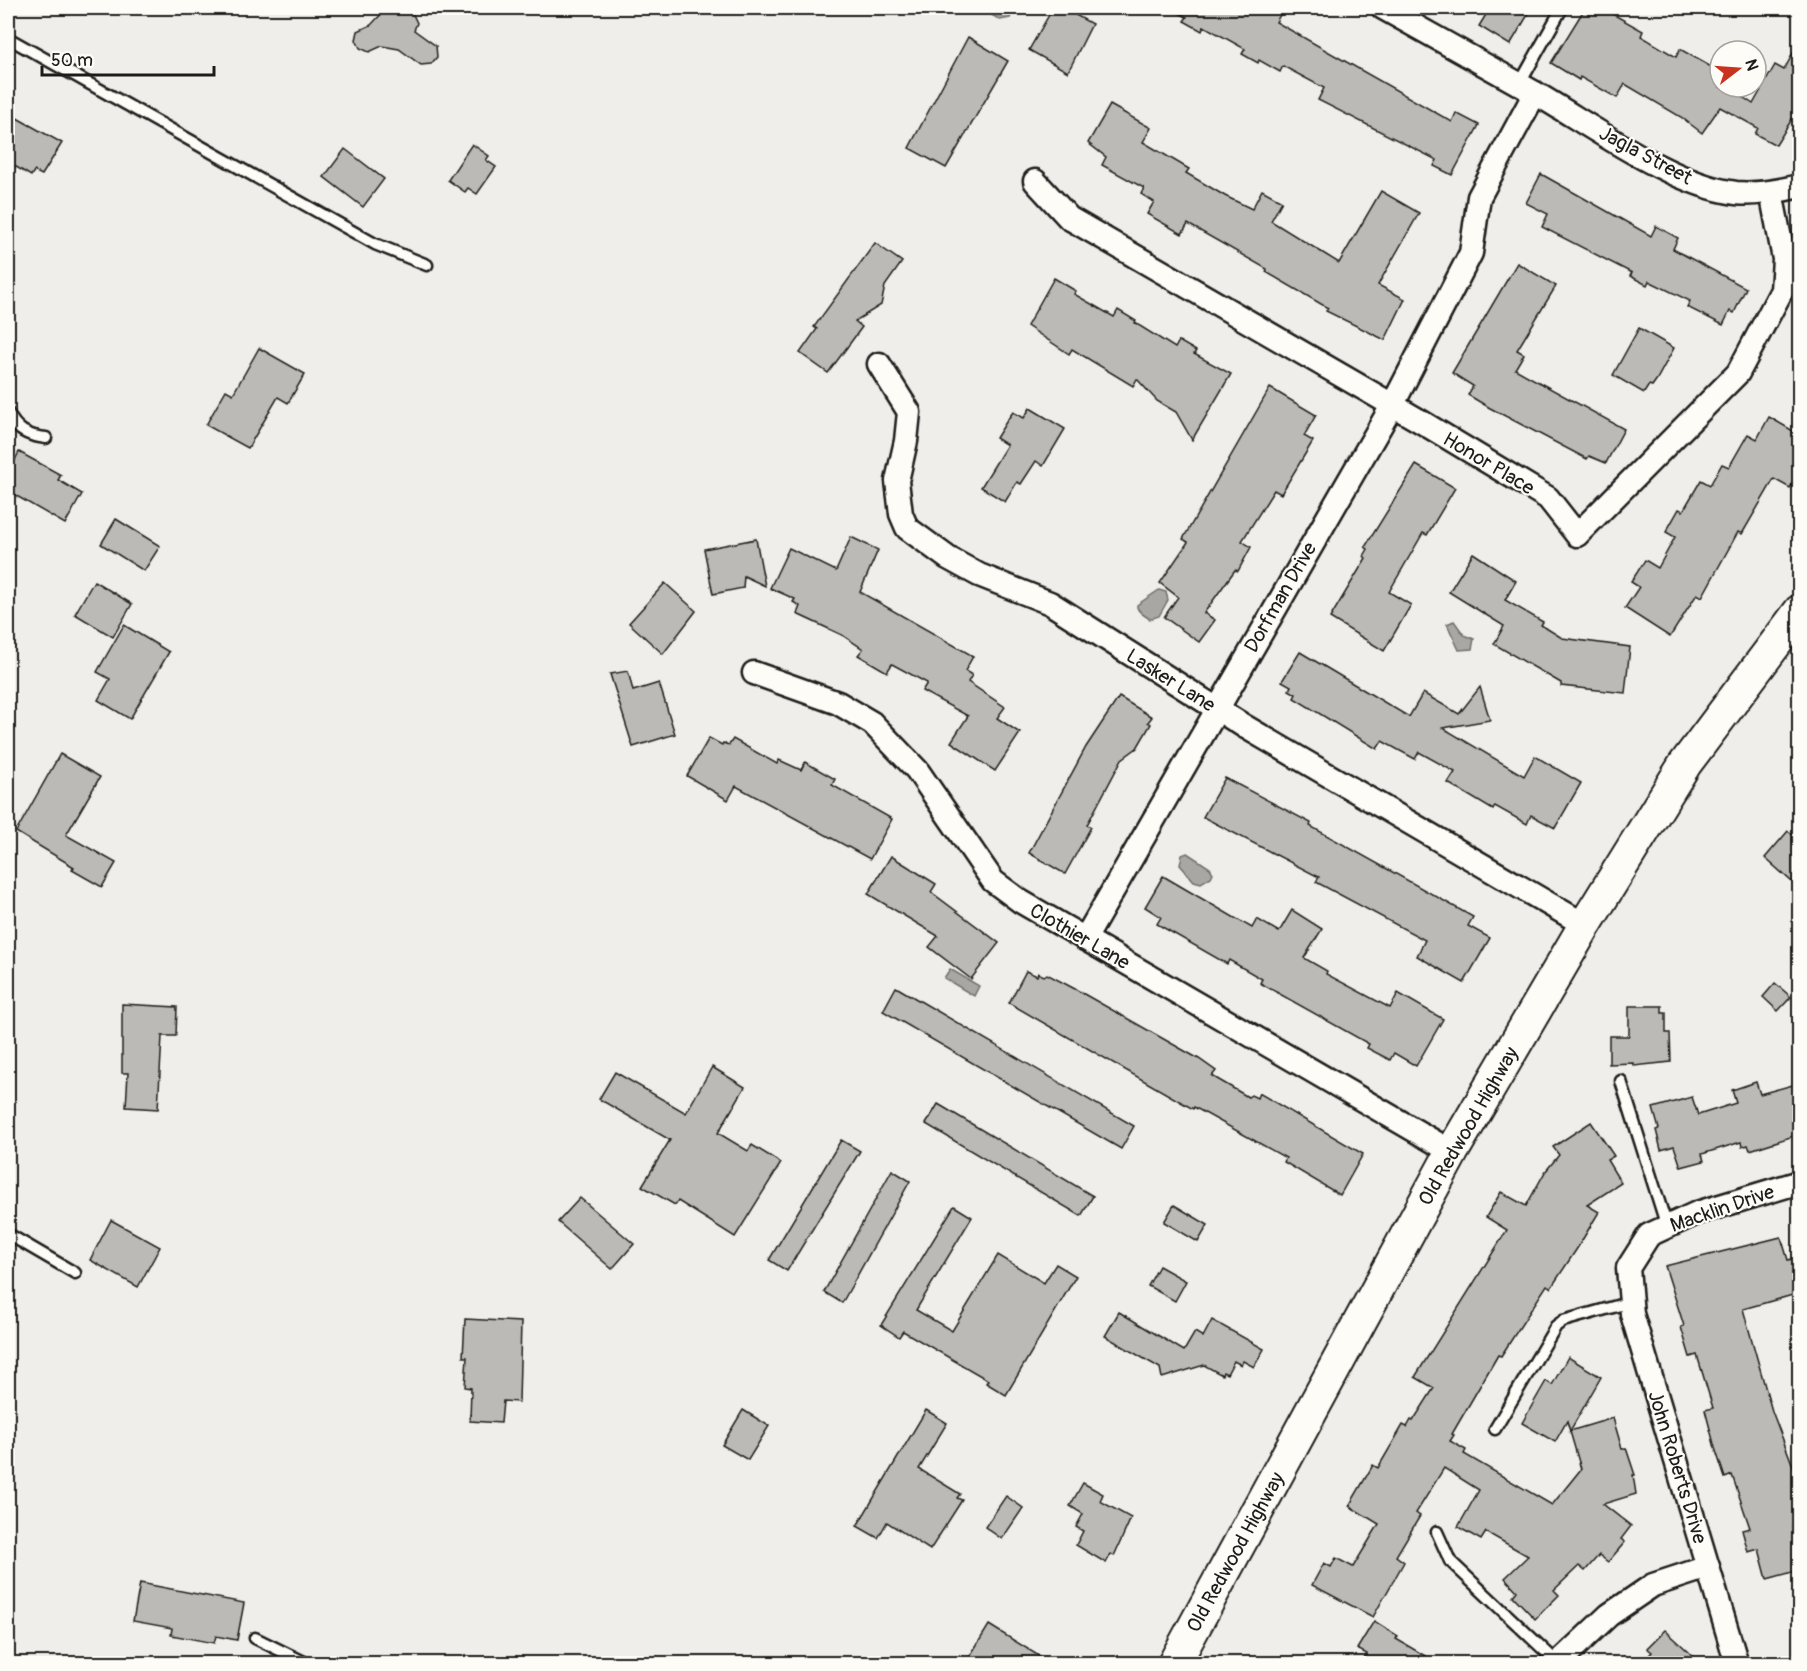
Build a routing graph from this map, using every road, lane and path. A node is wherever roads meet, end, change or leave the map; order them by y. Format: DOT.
graph roads {
  1 [pos="1383,8"];
  2 [pos="1562,8"];
  3 [pos="8,38"];
  4 [pos="1527,89"];
  5 [pos="1035,181"];
  6 [pos="1800,186"];
  7 [pos="1771,192"];
  8 [pos="427,266"];
  9 [pos="879,364"];
  10 [pos="1392,406"];
  11 [pos="8,413"];
  12 [pos="46,438"];
  13 [pos="1800,611"];
  14 [pos="754,673"];
  15 [pos="1216,708"];
  16 [pos="1585,925"];
  17 [pos="1085,939"];
  18 [pos="1621,1081"];
  19 [pos="1452,1152"];
  20 [pos="1800,1182"];
  21 [pos="1666,1227"];
  22 [pos="8,1234"];
  23 [pos="1628,1268"];
  24 [pos="75,1273"];
  25 [pos="1631,1302"];
  26 [pos="1495,1429"];
  27 [pos="1437,1532"];
  28 [pos="1708,1567"];
  29 [pos="255,1638"];
  30 [pos="1558,1663"];
  31 [pos="308,1664"];
  32 [pos="1174,1664"];
  33 [pos="1737,1664"];
  1 -- 4 [label="street, Jagla Street"];
  2 -- 4 [label="lane"];
  3 -- 8 [label="lane"];
  4 -- 7 [label="street, Jagla Street"];
  4 -- 10 [label="street, Dorfman Drive"];
  5 -- 10 [label="street, Honor Place"];
  6 -- 7 [label="street, Jagla Street"];
  7 -- 10 [label="street, Honor Place"];
  9 -- 15 [label="street, Lasker Lane"];
  10 -- 15 [label="street, Dorfman Drive"];
  11 -- 12 [label="lane"];
  13 -- 16 [label="main road, Old Redwood Highway"];
  14 -- 17 [label="street, Clothier Lane"];
  15 -- 16 [label="street, Lasker Lane"];
  15 -- 17 [label="street, Dorfman Drive"];
  16 -- 19 [label="main road, Old Redwood Highway"];
  17 -- 19 [label="street, Clothier Lane"];
  18 -- 21 [label="lane"];
  19 -- 32 [label="main road, Old Redwood Highway"];
  20 -- 21 [label="street, Macklin Drive"];
  21 -- 23 [label="street, Macklin Drive"];
  22 -- 24 [label="lane"];
  23 -- 25 [label="street, John Roberts Drive"];
  25 -- 26 [label="lane"];
  25 -- 28 [label="street, John Roberts Drive"];
  27 -- 30 [label="lane"];
  28 -- 30 [label="street"];
  28 -- 33 [label="street, John Roberts Drive"];
  29 -- 31 [label="lane"];
}
